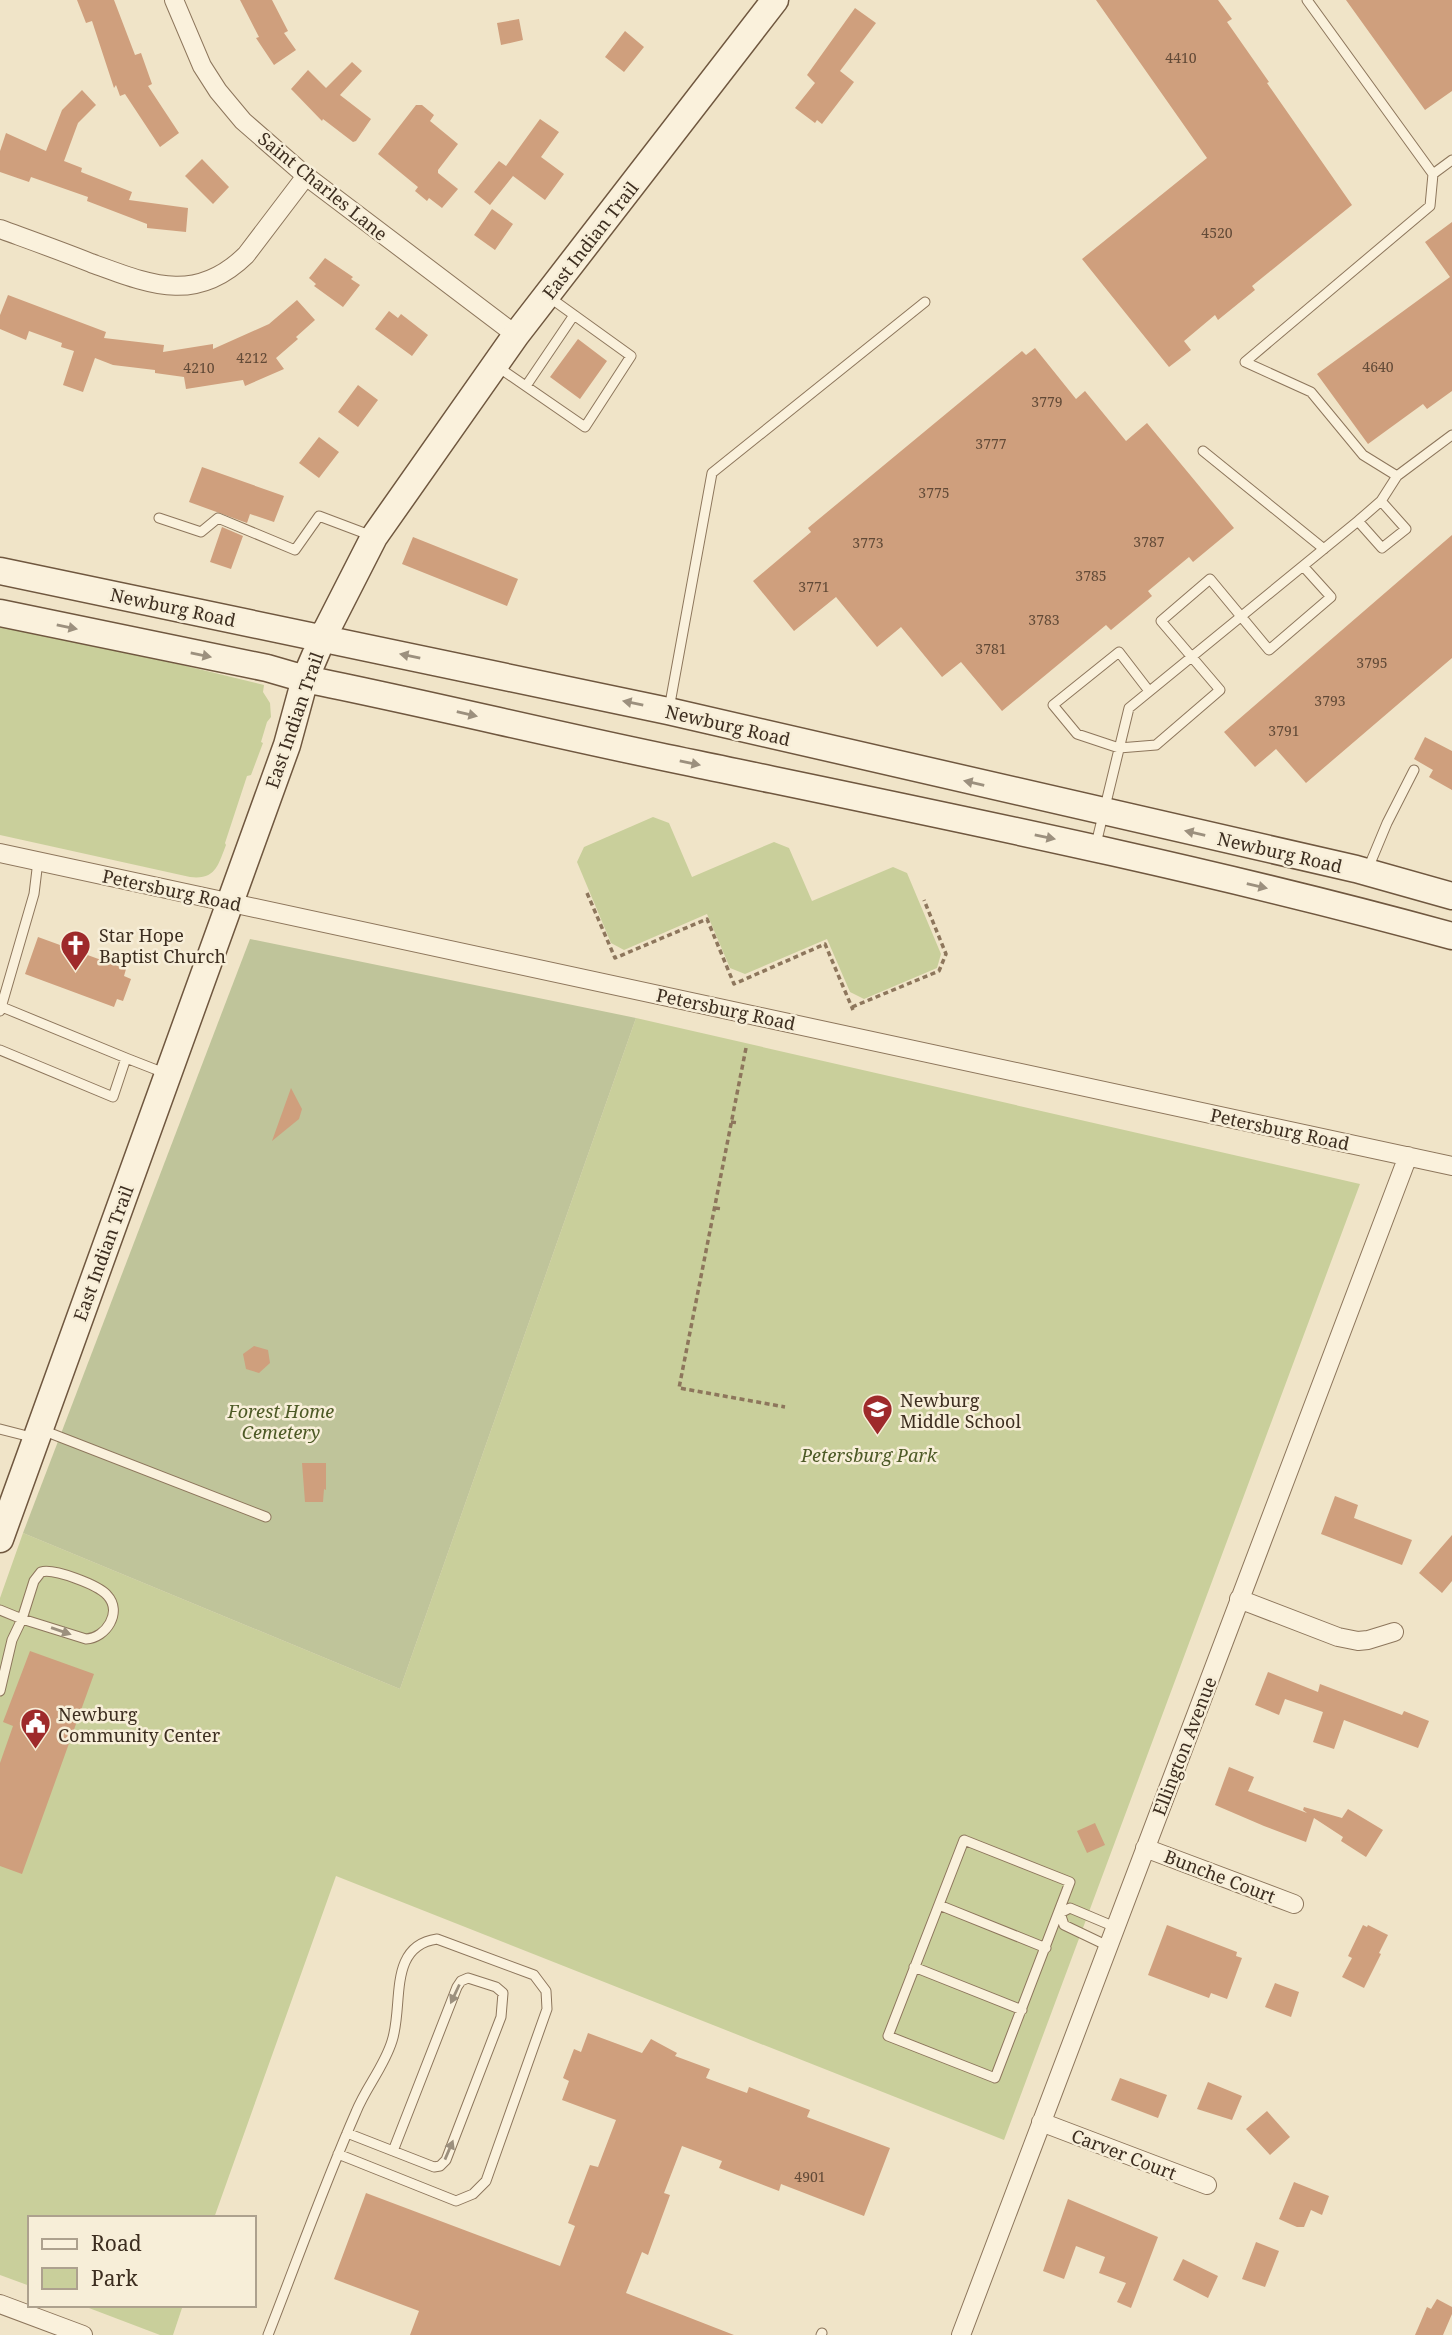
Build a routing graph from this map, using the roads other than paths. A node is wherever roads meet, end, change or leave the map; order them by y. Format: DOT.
graph roads {
  1 [pos="174,0"];
  2 [pos="775,0"];
  3 [pos="1307,0"];
  4 [pos="1452,160"];
  5 [pos="1433,174"];
  6 [pos="306,176"];
  7 [pos="0,229"];
  8 [pos="547,295"];
  9 [pos="925,302"];
  10 [pos="574,314"];
  11 [pos="516,335"];
  12 [pos="494,364"];
  13 [pos="526,386"];
  14 [pos="1452,435"];
  15 [pos="1203,451"];
  16 [pos="1397,476"];
  17 [pos="1381,502"];
  18 [pos="159,518"];
  19 [pos="1358,521"];
  20 [pos="374,537"];
  21 [pos="1324,549"];
  22 [pos="1303,566"];
  23 [pos="0,570"];
  24 [pos="0,613"];
  25 [pos="1241,617"];
  26 [pos="323,637"];
  27 [pos="1191,657"];
  28 [pos="305,679"];
  29 [pos="1149,691"];
  30 [pos="668,711"];
  31 [pos="1119,748"];
  32 [pos="1414,771"];
  33 [pos="1103,813"];
  34 [pos="1095,848"];
  35 [pos="0,853"];
  36 [pos="38,861"];
  37 [pos="1367,872"];
  38 [pos="1452,896"];
  39 [pos="230,902"];
  40 [pos="1452,936"];
  41 [pos="1,1009"];
  42 [pos="0,1050"];
  43 [pos="126,1058"];
  44 [pos="168,1075"];
  45 [pos="1408,1156"];
  46 [pos="1452,1166"];
  47 [pos="0,1429"];
  48 [pos="39,1434"];
  49 [pos="267,1517"];
  50 [pos="0,1539"];
  51 [pos="1239,1599"];
  52 [pos="0,1610"];
  53 [pos="22,1619"];
  54 [pos="1394,1632"];
  55 [pos="0,1691"];
  56 [pos="1145,1848"];
  57 [pos="1294,1904"];
  58 [pos="939,1905"];
  59 [pos="1060,1913"];
  60 [pos="1115,1927"];
  61 [pos="1108,1946"];
  62 [pos="1046,1948"];
  63 [pos="914,1967"];
  64 [pos="1022,2010"];
  65 [pos="1041,2122"];
  66 [pos="347,2133"];
  67 [pos="393,2151"];
  68 [pos="338,2154"];
  69 [pos="1207,2185"];
  70 [pos="0,2304"];
  71 [pos="83,2335"];
  72 [pos="268,2335"];
  73 [pos="961,2335"];
  1 -- 6 [label="street, Saint Charles Lane"];
  2 -- 8 [label="main road, East Indian Trail"];
  3 -- 5 [label="lane"];
  4 -- 5 [label="lane"];
  5 -- 16 [label="lane"];
  6 -- 7 [label="street"];
  6 -- 11 [label="street, Saint Charles Lane"];
  8 -- 10 [label="lane"];
  8 -- 11 [label="main road, East Indian Trail"];
  9 -- 30 [label="lane"];
  10 -- 13 [label="lane"];
  10 -- 13 [label="lane"];
  11 -- 12 [label="main road, East Indian Trail"];
  12 -- 13 [label="lane"];
  12 -- 20 [label="main road, East Indian Trail"];
  14 -- 16 [label="lane"];
  15 -- 21 [label="lane"];
  16 -- 17 [label="lane"];
  17 -- 19 [label="lane"];
  17 -- 19 [label="lane"];
  18 -- 20 [label="lane"];
  19 -- 21 [label="lane"];
  20 -- 26 [label="main road, East Indian Trail"];
  21 -- 22 [label="lane"];
  22 -- 25 [label="lane"];
  22 -- 25 [label="lane"];
  23 -- 26 [label="main road, Newburg Road"];
  24 -- 28 [label="main road, one-way"];
  25 -- 27 [label="lane"];
  25 -- 27 [label="lane"];
  26 -- 28 [label="main road, East Indian Trail"];
  30 -- 26 [label="main road, Newburg Road, one-way"];
  27 -- 29 [label="lane"];
  27 -- 31 [label="lane"];
  28 -- 34 [label="main road, one-way"];
  28 -- 39 [label="main road, East Indian Trail"];
  29 -- 31 [label="lane"];
  29 -- 31 [label="lane"];
  33 -- 30 [label="main road, Newburg Road, one-way"];
  31 -- 33 [label="lane"];
  32 -- 37 [label="lane"];
  33 -- 34 [label="lane"];
  37 -- 33 [label="main road, Newburg Road, one-way"];
  34 -- 40 [label="main road, one-way"];
  35 -- 36 [label="street, Petersburg Road"];
  36 -- 39 [label="street, Petersburg Road"];
  36 -- 41 [label="lane"];
  37 -- 38 [label="main road, Newburg Road"];
  39 -- 44 [label="main road, East Indian Trail"];
  39 -- 45 [label="street, Petersburg Road"];
  41 -- 43 [label="lane"];
  42 -- 43 [label="lane"];
  43 -- 44 [label="lane"];
  44 -- 48 [label="main road, East Indian Trail"];
  45 -- 46 [label="street, Petersburg Road"];
  45 -- 51 [label="street, Ellington Avenue"];
  47 -- 48 [label="lane"];
  48 -- 49 [label="lane"];
  48 -- 50 [label="main road, East Indian Trail"];
  51 -- 54 [label="street"];
  51 -- 56 [label="street, Ellington Avenue"];
  52 -- 53 [label="lane"];
  53 -- 53 [label="lane, one-way"];
  53 -- 55 [label="lane"];
  56 -- 57 [label="street, Bunche Court"];
  56 -- 60 [label="street, Ellington Avenue"];
  58 -- 59 [label="lane"];
  58 -- 62 [label="lane"];
  58 -- 63 [label="lane"];
  59 -- 60 [label="lane"];
  59 -- 61 [label="lane"];
  59 -- 62 [label="lane"];
  60 -- 61 [label="street, Ellington Avenue"];
  61 -- 65 [label="street, Ellington Avenue"];
  62 -- 64 [label="lane"];
  63 -- 64 [label="lane"];
  63 -- 64 [label="lane"];
  65 -- 69 [label="street, Carver Court"];
  65 -- 73 [label="street, Ellington Avenue"];
  66 -- 67 [label="lane"];
  66 -- 68 [label="lane"];
  66 -- 68 [label="lane"];
  67 -- 67 [label="lane, one-way"];
  68 -- 72 [label="lane"];
  70 -- 71 [label="street"];
}
